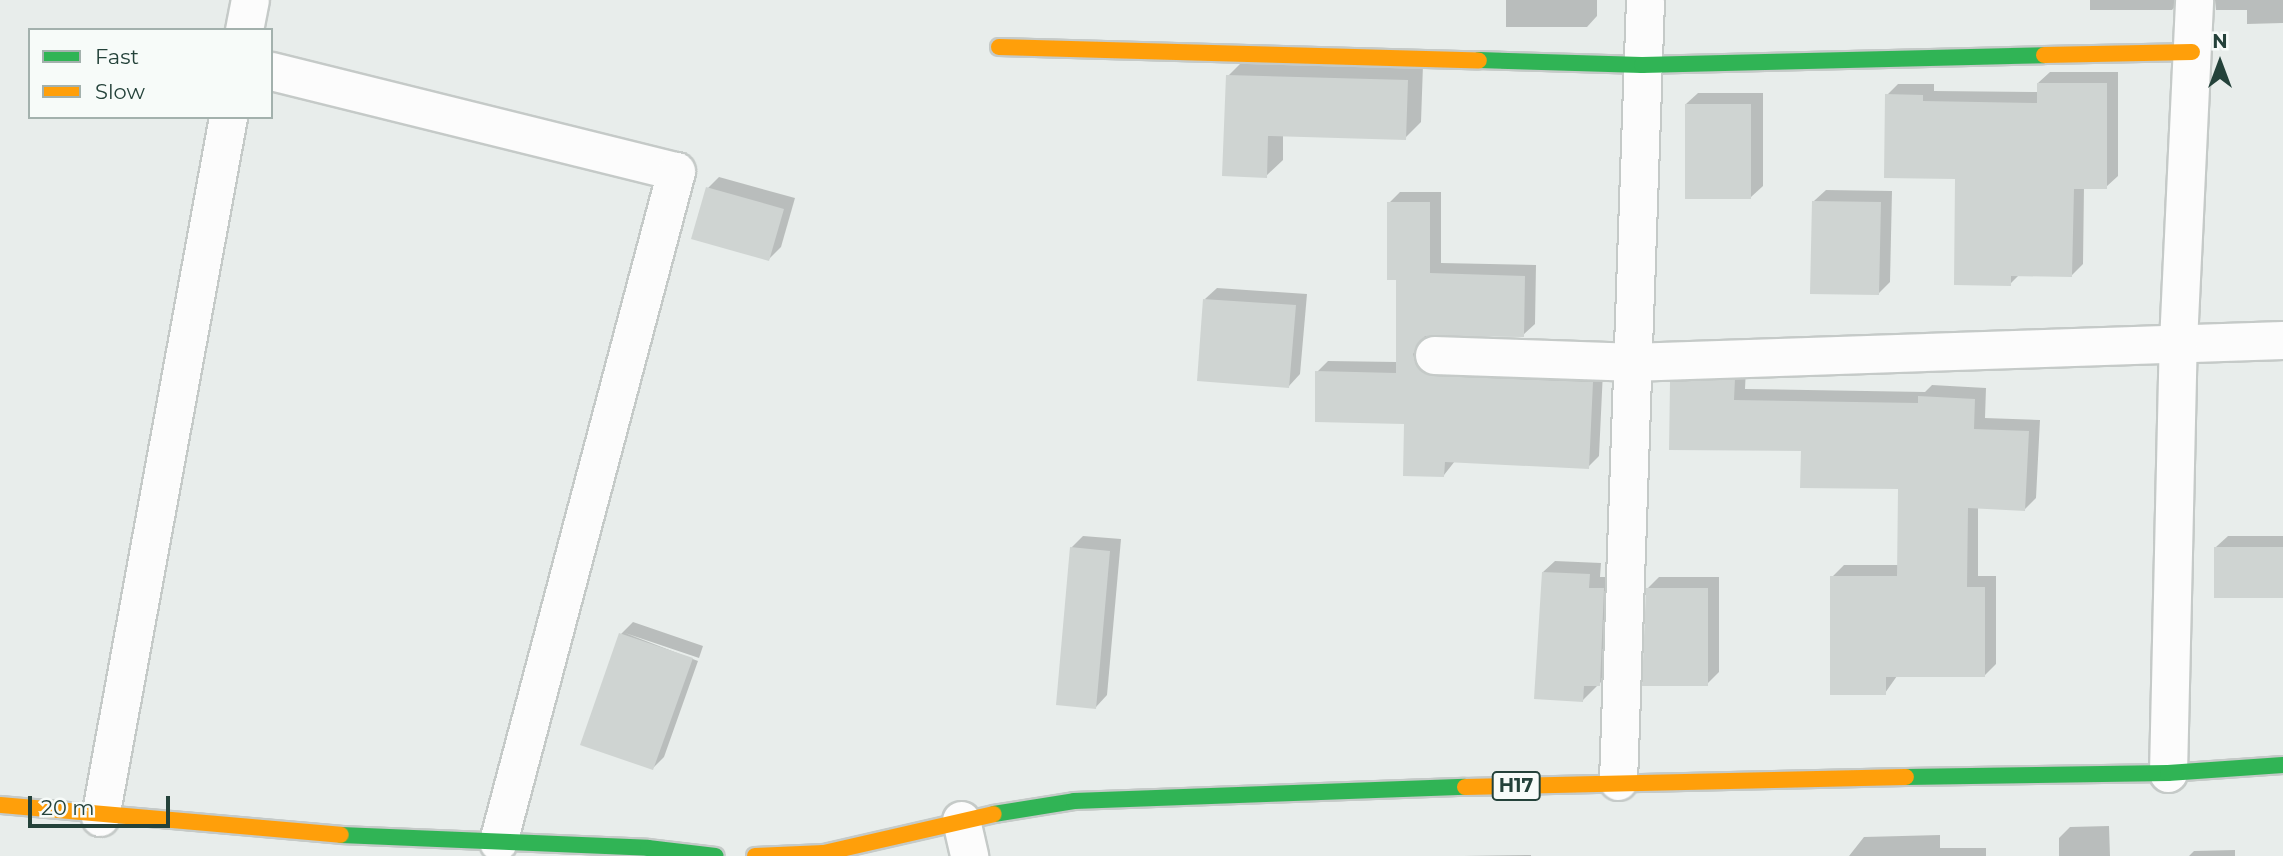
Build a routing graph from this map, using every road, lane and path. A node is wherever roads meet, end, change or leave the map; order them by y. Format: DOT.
graph roads {
  1 [pos="250,0"];
  2 [pos="1645,0"];
  3 [pos="2194,0"];
  4 [pos="244,28"];
  5 [pos="999,47"];
  6 [pos="2192,52"];
  7 [pos="1642,65"];
  8 [pos="273,71"];
  9 [pos="228,119"];
  10 [pos="2283,340"];
  11 [pos="2178,342"];
  12 [pos="1434,355"];
  13 [pos="1630,362"];
  14 [pos="2283,765"];
  15 [pos="2168,773"];
  16 [pos="1618,781"];
  17 [pos="0,805"];
  18 [pos="100,817"];
  19 [pos="961,820"];
  20 [pos="498,842"];
  21 [pos="376,847"];
  22 [pos="716,856"];
  23 [pos="755,856"];
  24 [pos="969,856"];
  1 -- 4 [label="street"];
  2 -- 7 [label="street"];
  3 -- 6 [label="street"];
  5 -- 7 [label="main road"];
  6 -- 7 [label="main road"];
  6 -- 11 [label="street"];
  7 -- 13 [label="street"];
  8 -- 20 [label="street"];
  9 -- 18 [label="street"];
  10 -- 11 [label="street"];
  11 -- 13 [label="street"];
  11 -- 15 [label="street"];
  12 -- 13 [label="street"];
  13 -- 16 [label="street"];
  14 -- 15 [label="main road, H17"];
  15 -- 16 [label="main road, H17"];
  16 -- 19 [label="main road, H17"];
  17 -- 18 [label="main road"];
  18 -- 21 [label="main road"];
  19 -- 23 [label="main road, H17"];
  19 -- 24 [label="street"];
  20 -- 21 [label="main road"];
  20 -- 22 [label="main road"];
}
